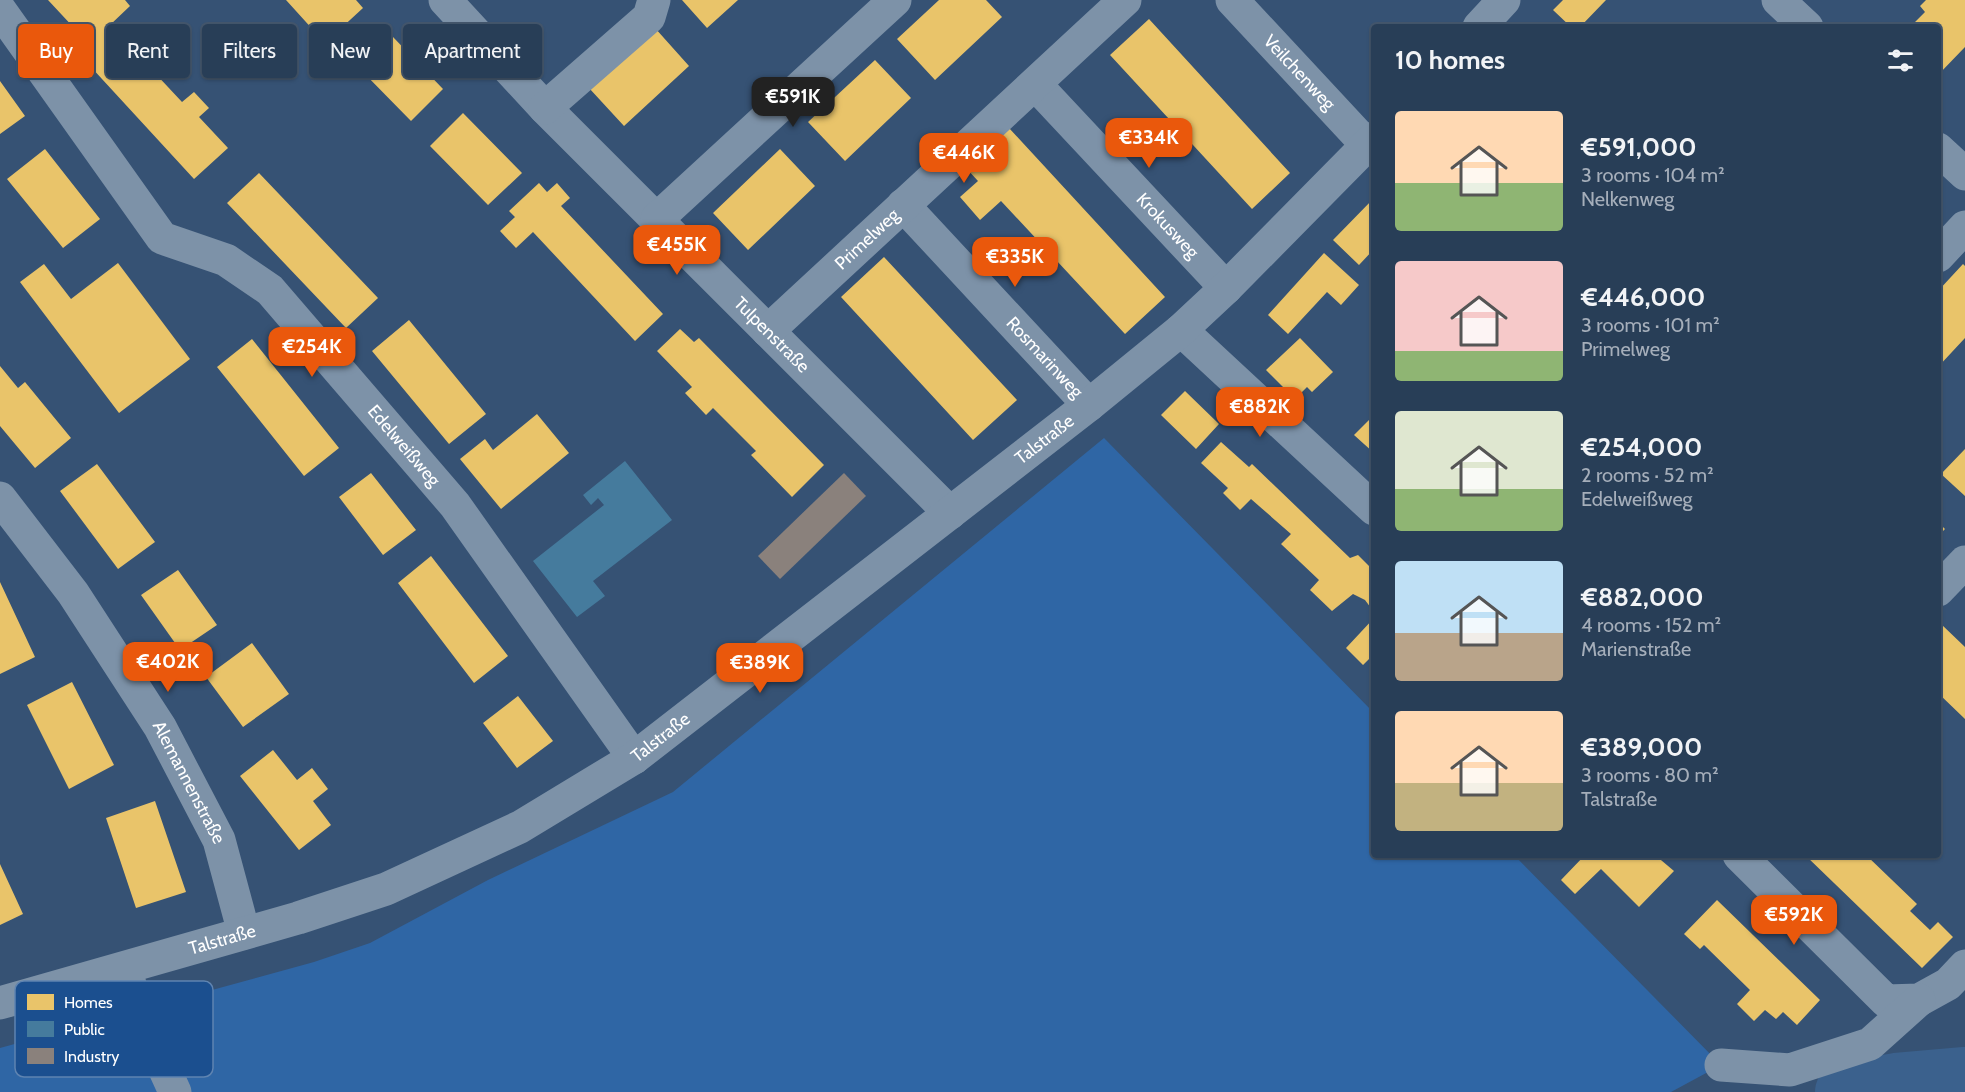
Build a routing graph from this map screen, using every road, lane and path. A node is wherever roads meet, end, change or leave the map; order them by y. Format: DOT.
graph roads {
  1 [pos="445,0"];
  2 [pos="654,0"];
  3 [pos="895,0"];
  4 [pos="1125,0"];
  5 [pos="1232,0"];
  6 [pos="1504,0"];
  7 [pos="1778,0"];
  8 [pos="0,10"];
  9 [pos="1482,24"];
  10 [pos="1804,24"];
  11 [pos="1035,84"];
  12 [pos="545,108"];
  13 [pos="1371,142"];
  14 [pos="1941,152"];
  15 [pos="1965,174"];
  16 [pos="903,205"];
  17 [pos="657,219"];
  18 [pos="1965,227"];
  19 [pos="1941,253"];
  20 [pos="1226,288"];
  21 [pos="1181,330"];
  22 [pos="768,331"];
  23 [pos="1089,405"];
  24 [pos="0,498"];
  25 [pos="1371,506"];
  26 [pos="950,513"];
  27 [pos="1965,562"];
  28 [pos="1941,587"];
  29 [pos="634,758"];
  30 [pos="1742,858"];
  31 [pos="244,933"];
  32 [pos="1965,966"];
  33 [pos="125,968"];
  34 [pos="79,981"];
  35 [pos="129,981"];
  36 [pos="15,999"];
  37 [pos="1919,1000"];
  38 [pos="0,1003"];
  39 [pos="1721,1065"];
  40 [pos="168,1077"];
  41 [pos="175,1092"];
  1 -- 12 [label="street, Tulpenstraße"];
  2 -- 12 [label="street"];
  3 -- 17 [label="street"];
  4 -- 11 [label="street, Primelweg"];
  5 -- 13 [label="street, Veilchenweg"];
  6 -- 9 [label="street"];
  7 -- 10 [label="street"];
  8 -- 29 [label="street, Edelweißweg"];
  11 -- 16 [label="street, Primelweg"];
  11 -- 20 [label="street, Krokusweg"];
  12 -- 17 [label="street, Tulpenstraße"];
  13 -- 20 [label="street, Talstraße"];
  14 -- 15 [label="street"];
  16 -- 22 [label="street, Primelweg"];
  16 -- 23 [label="street, Rosmarinweg"];
  17 -- 22 [label="street, Tulpenstraße"];
  18 -- 19 [label="street"];
  20 -- 21 [label="street, Talstraße"];
  21 -- 23 [label="street, Talstraße"];
  21 -- 25 [label="street"];
  22 -- 26 [label="street, Tulpenstraße"];
  23 -- 26 [label="street, Talstraße"];
  24 -- 31 [label="street, Alemannenstraße"];
  26 -- 29 [label="street, Talstraße"];
  27 -- 28 [label="street"];
  29 -- 31 [label="street, Talstraße"];
  30 -- 37 [label="street"];
  31 -- 33 [label="street, Talstraße"];
  32 -- 37 [label="street"];
  33 -- 34 [label="street, Talstraße"];
  33 -- 35 [label="street"];
  36 -- 38 [label="street, Talstraße"];
  37 -- 39 [label="street"];
  40 -- 41 [label="street"];
}
